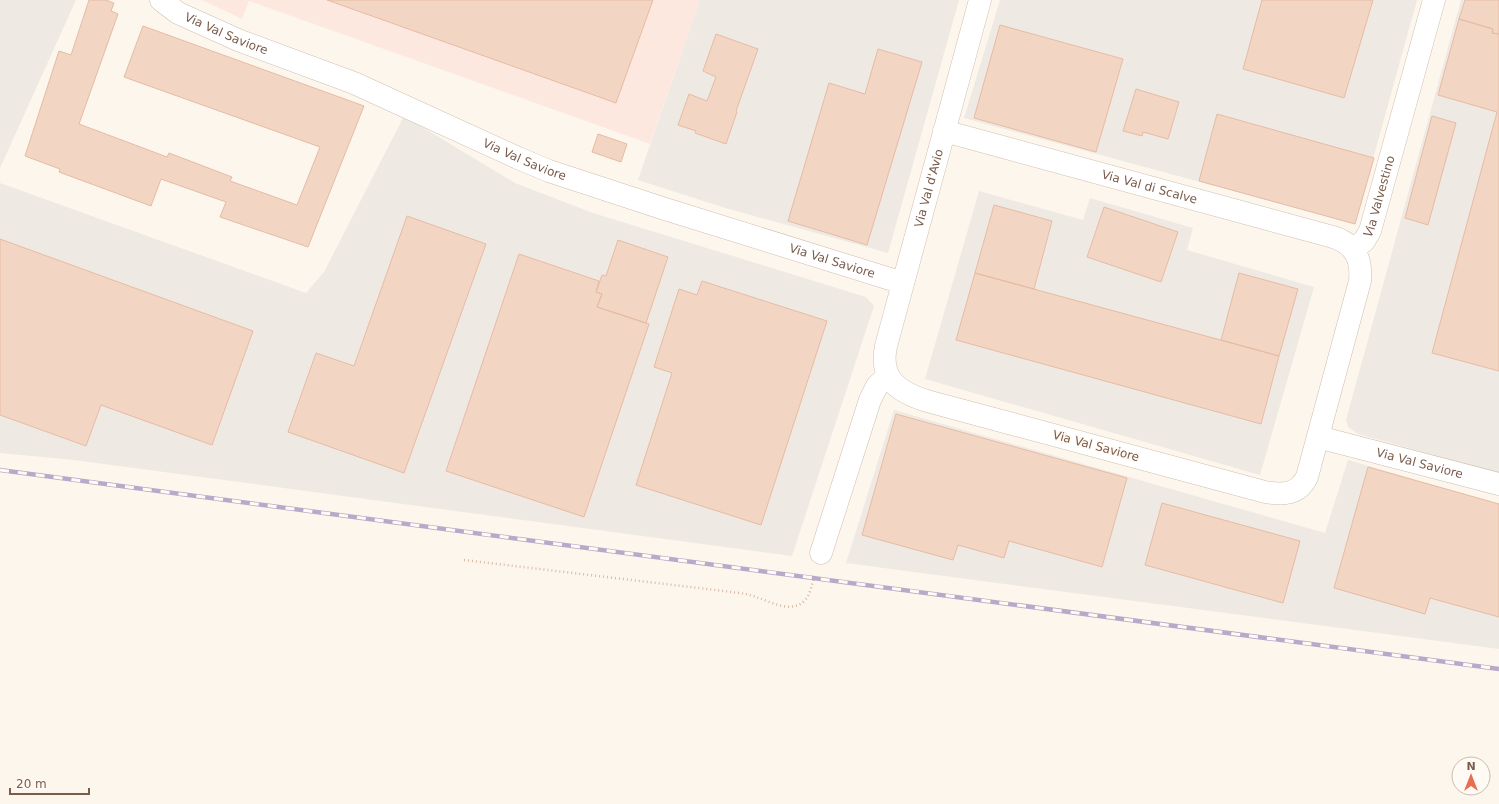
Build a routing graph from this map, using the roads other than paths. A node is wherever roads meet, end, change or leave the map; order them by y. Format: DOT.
graph roads {
  1 [pos="161,0"];
  2 [pos="980,0"];
  3 [pos="1434,0"];
  4 [pos="944,131"];
  5 [pos="1353,249"];
  6 [pos="903,283"];
  7 [pos="888,376"];
  8 [pos="1318,437"];
  9 [pos="1499,484"];
  10 [pos="1288,492"];
  11 [pos="821,553"];
  1 -- 6 [label="street, Via Val Saviore"];
  2 -- 4 [label="street, Via Val d'Avio"];
  3 -- 5 [label="street, Via Valvestino"];
  4 -- 5 [label="street, Via Val di Scalve"];
  4 -- 6 [label="street, Via Val d'Avio"];
  5 -- 8 [label="street, Via Valvestino"];
  6 -- 7 [label="street, Via Val d'Avio"];
  7 -- 10 [label="street, Via Val Saviore"];
  7 -- 11 [label="street"];
  8 -- 9 [label="street, Via Val Saviore"];
  8 -- 10 [label="street, Via Valvestino"];
}
